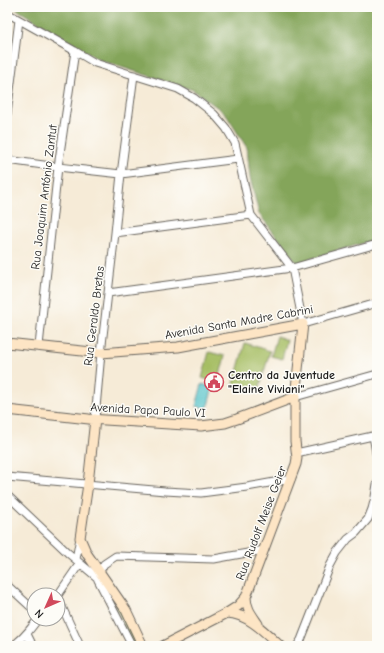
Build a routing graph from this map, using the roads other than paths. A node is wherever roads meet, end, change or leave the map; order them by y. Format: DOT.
graph roads {
  1 [pos="7,13"];
  2 [pos="20,20"];
  3 [pos="75,51"];
  4 [pos="134,75"];
  5 [pos="7,114"];
  6 [pos="238,159"];
  7 [pos="7,160"];
  8 [pos="58,167"];
  9 [pos="121,174"];
  10 [pos="251,215"];
  11 [pos="115,234"];
  12 [pos="377,244"];
  13 [pos="292,268"];
  14 [pos="108,293"];
  15 [pos="377,302"];
  16 [pos="303,324"];
  17 [pos="7,342"];
  18 [pos="39,346"];
  19 [pos="101,353"];
  20 [pos="377,374"];
  21 [pos="295,397"];
  22 [pos="7,410"];
  23 [pos="95,419"];
  24 [pos="375,435"];
  25 [pos="296,453"];
  26 [pos="377,458"];
  27 [pos="7,477"];
  28 [pos="291,479"];
  29 [pos="88,484"];
  30 [pos="377,484"];
  31 [pos="7,495"];
  32 [pos="80,538"];
  33 [pos="264,550"];
  34 [pos="78,561"];
  35 [pos="98,574"];
  36 [pos="7,585"];
  37 [pos="63,587"];
  38 [pos="246,597"];
  39 [pos="26,603"];
  40 [pos="227,613"];
  41 [pos="66,614"];
  42 [pos="32,627"];
  43 [pos="259,627"];
  44 [pos="27,634"];
  45 [pos="11,645"];
  46 [pos="165,645"];
  47 [pos="33,646"];
  48 [pos="80,646"];
  49 [pos="132,646"];
  50 [pos="143,646"];
  51 [pos="280,646"];
  52 [pos="296,646"];
  1 -- 2 [label="street"];
  2 -- 3 [label="street"];
  2 -- 5 [label="street"];
  3 -- 4 [label="street"];
  3 -- 8 [label="street, Rua Joaquim António Zantut"];
  4 -- 6 [label="street"];
  4 -- 9 [label="street, Rua Geraldo Bretas"];
  6 -- 9 [label="street"];
  6 -- 10 [label="street"];
  7 -- 8 [label="street"];
  8 -- 9 [label="street"];
  8 -- 18 [label="street, Rua Joaquim António Zantut"];
  9 -- 11 [label="street, Rua Geraldo Bretas"];
  10 -- 11 [label="street"];
  10 -- 13 [label="street"];
  11 -- 14 [label="street, Rua Geraldo Bretas"];
  12 -- 13 [label="street"];
  13 -- 14 [label="street"];
  13 -- 16 [label="street, Rua Rudolf Meise Geier"];
  14 -- 19 [label="street, Rua Geraldo Bretas"];
  15 -- 16 [label="street, Avenida Santa Madre Cabrini"];
  16 -- 19 [label="main road, Avenida Santa Madre Cabrini"];
  16 -- 21 [label="main road, Rua Rudolf Meise Geier"];
  17 -- 18 [label="main road, Avenida Santa Madre Cabrini"];
  18 -- 19 [label="main road, Avenida Santa Madre Cabrini"];
  19 -- 23 [label="street, Rua Geraldo Bretas"];
  20 -- 21 [label="street, Avenida Papa Paulo VI"];
  21 -- 23 [label="main road, Avenida Papa Paulo VI"];
  21 -- 25 [label="main road, Rua Rudolf Meise Geier"];
  22 -- 23 [label="main road, Avenida Papa Paulo VI"];
  23 -- 29 [label="main road, Rua Geraldo Bretas"];
  24 -- 25 [label="street"];
  24 -- 26 [label="street"];
  25 -- 28 [label="main road, Rua Rudolf Meise Geier"];
  27 -- 29 [label="street"];
  28 -- 29 [label="street"];
  28 -- 33 [label="main road, Rua Rudolf Meise Geier"];
  29 -- 32 [label="main road, Rua Geraldo Bretas"];
  30 -- 52 [label="street"];
  31 -- 34 [label="street"];
  32 -- 34 [label="street, Rua Geraldo Bretas"];
  32 -- 35 [label="main road"];
  33 -- 35 [label="street"];
  33 -- 38 [label="main road, Rua Rudolf Meise Geier"];
  34 -- 35 [label="street"];
  34 -- 37 [label="street, Rua Geraldo Bretas"];
  35 -- 49 [label="street"];
  35 -- 50 [label="main road"];
  36 -- 39 [label="street"];
  38 -- 40 [label="main road"];
  38 -- 43 [label="main road"];
  40 -- 43 [label="main road"];
  40 -- 46 [label="main road"];
  41 -- 48 [label="street"];
  42 -- 44 [label="street"];
  43 -- 51 [label="main road"];
  44 -- 45 [label="street"];
  44 -- 47 [label="street"];
}
